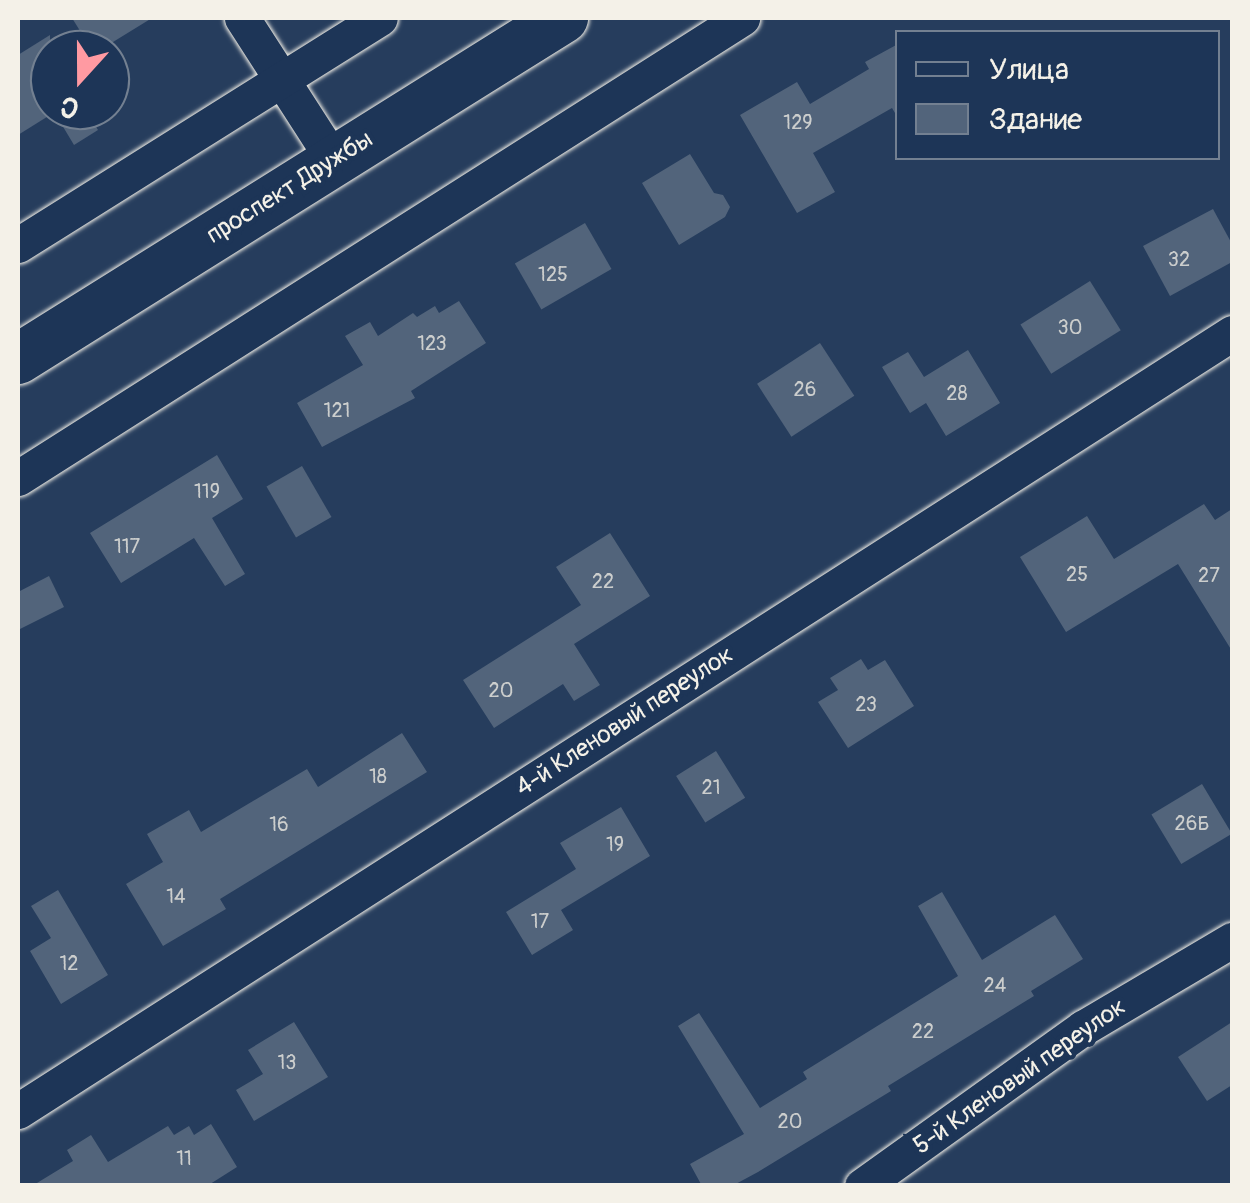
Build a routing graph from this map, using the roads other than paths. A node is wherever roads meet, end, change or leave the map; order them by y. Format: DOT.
graph roads {
  1 [pos="242,18"];
  2 [pos="380,18"];
  3 [pos="563,18"];
  4 [pos="742,18"];
  5 [pos="282,79"];
  6 [pos="334,161"];
  7 [pos="18,245"];
  8 [pos="1232,333"];
  9 [pos="18,358"];
  10 [pos="18,478"];
  11 [pos="1232,940"];
  12 [pos="18,1111"];
  13 [pos="862,1186"];
  1 -- 5 [label="street"];
  2 -- 5 [label="street"];
  3 -- 6 [label="main road, проспект Дружбы"];
  4 -- 10 [label="street"];
  5 -- 6 [label="street"];
  5 -- 7 [label="street"];
  6 -- 9 [label="main road, проспект Дружбы"];
  8 -- 12 [label="street, 4-й Кленовый переулок"];
  11 -- 13 [label="street, 5-й Кленовый переулок"];
}
